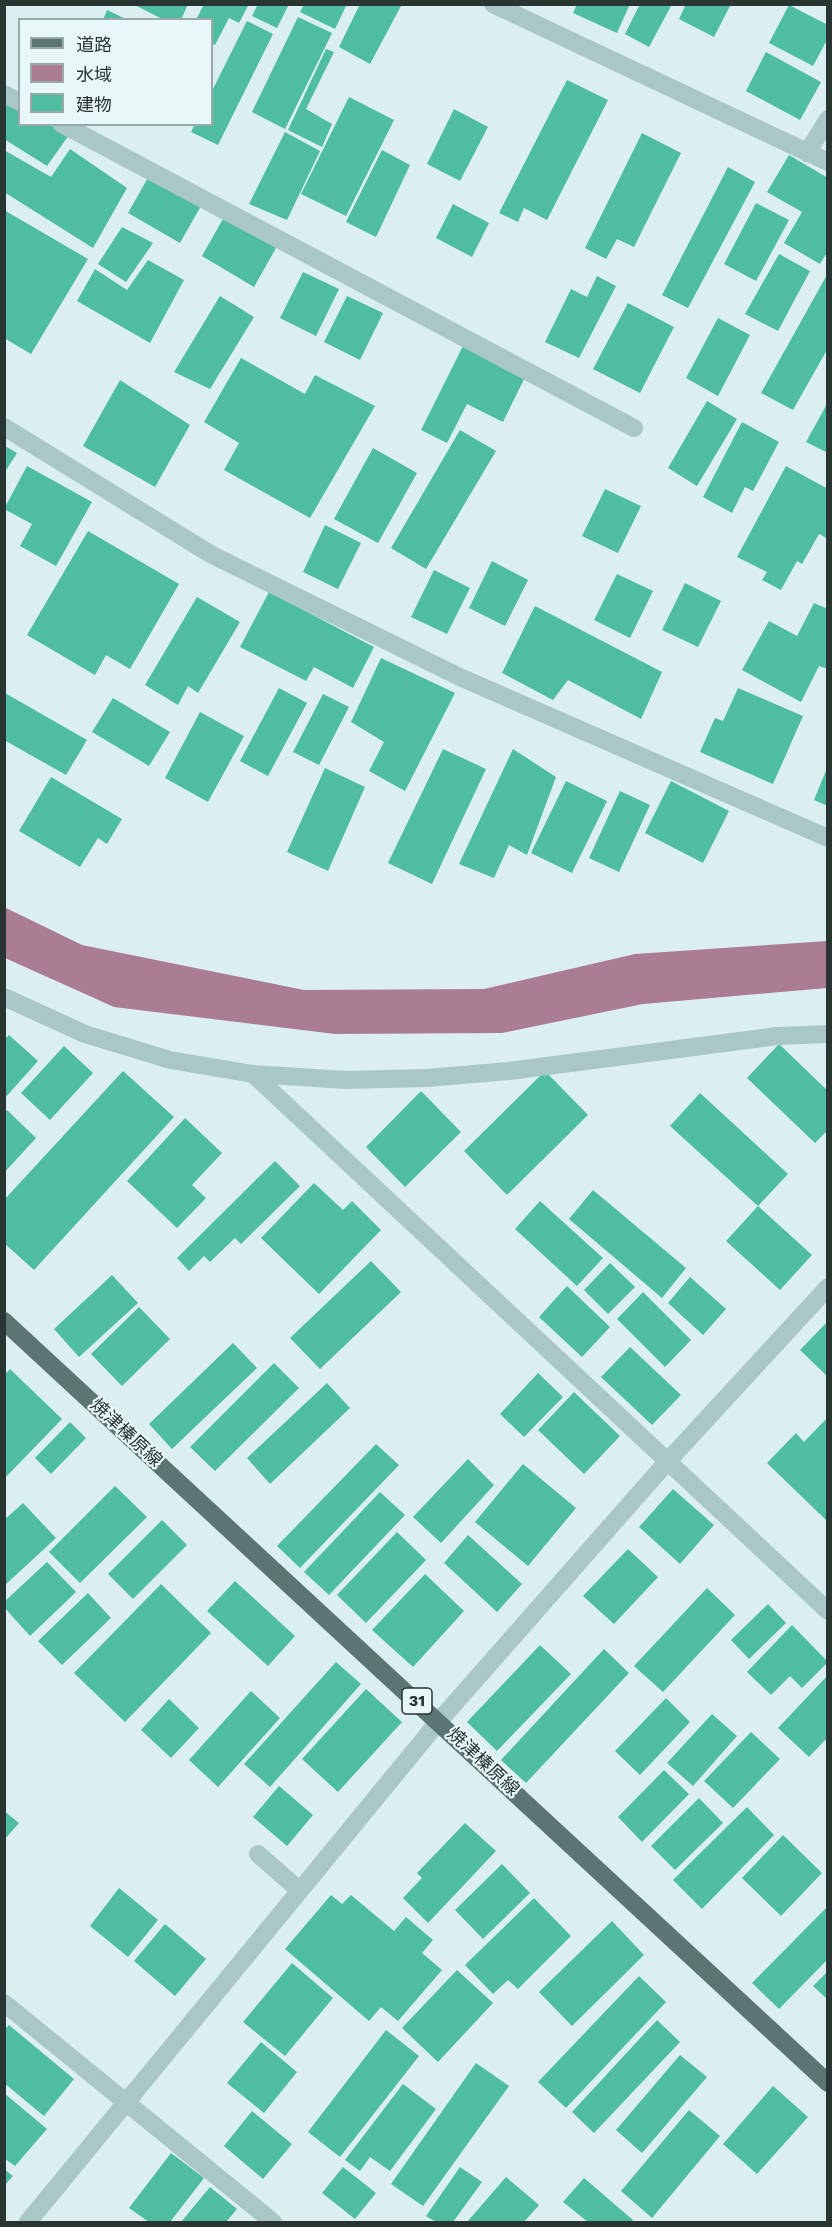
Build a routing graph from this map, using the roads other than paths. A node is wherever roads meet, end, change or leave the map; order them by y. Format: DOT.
graph roads {
  1 [pos="493,4"];
  2 [pos="4,94"];
  3 [pos="18,101"];
  4 [pos="828,119"];
  5 [pos="66,126"];
  6 [pos="807,153"];
  7 [pos="828,162"];
  8 [pos="4,427"];
  9 [pos="634,428"];
  10 [pos="828,838"];
  11 [pos="4,997"];
  12 [pos="828,1034"];
  13 [pos="253,1074"];
  14 [pos="828,1287"];
  15 [pos="4,1321"];
  16 [pos="667,1462"];
  17 [pos="828,1611"];
  18 [pos="439,1721"];
  19 [pos="258,1854"];
  20 [pos="299,1890"];
  21 [pos="4,2003"];
  22 [pos="828,2083"];
  23 [pos="126,2102"];
  24 [pos="28,2223"];
  25 [pos="273,2223"];
  1 -- 6 [label="street"];
  2 -- 3 [label="street"];
  4 -- 6 [label="street"];
  5 -- 9 [label="street"];
  6 -- 7 [label="street"];
  8 -- 10 [label="street"];
  11 -- 13 [label="street"];
  12 -- 13 [label="street"];
  13 -- 16 [label="street"];
  14 -- 16 [label="street"];
  15 -- 18 [label="main road, 焼津榛原線 / 31"];
  16 -- 17 [label="street"];
  16 -- 18 [label="street"];
  18 -- 20 [label="street"];
  18 -- 22 [label="main road, 焼津榛原線 / 31"];
  19 -- 20 [label="street"];
  20 -- 23 [label="street"];
  21 -- 23 [label="street"];
  23 -- 24 [label="street"];
  23 -- 25 [label="street"];
}
